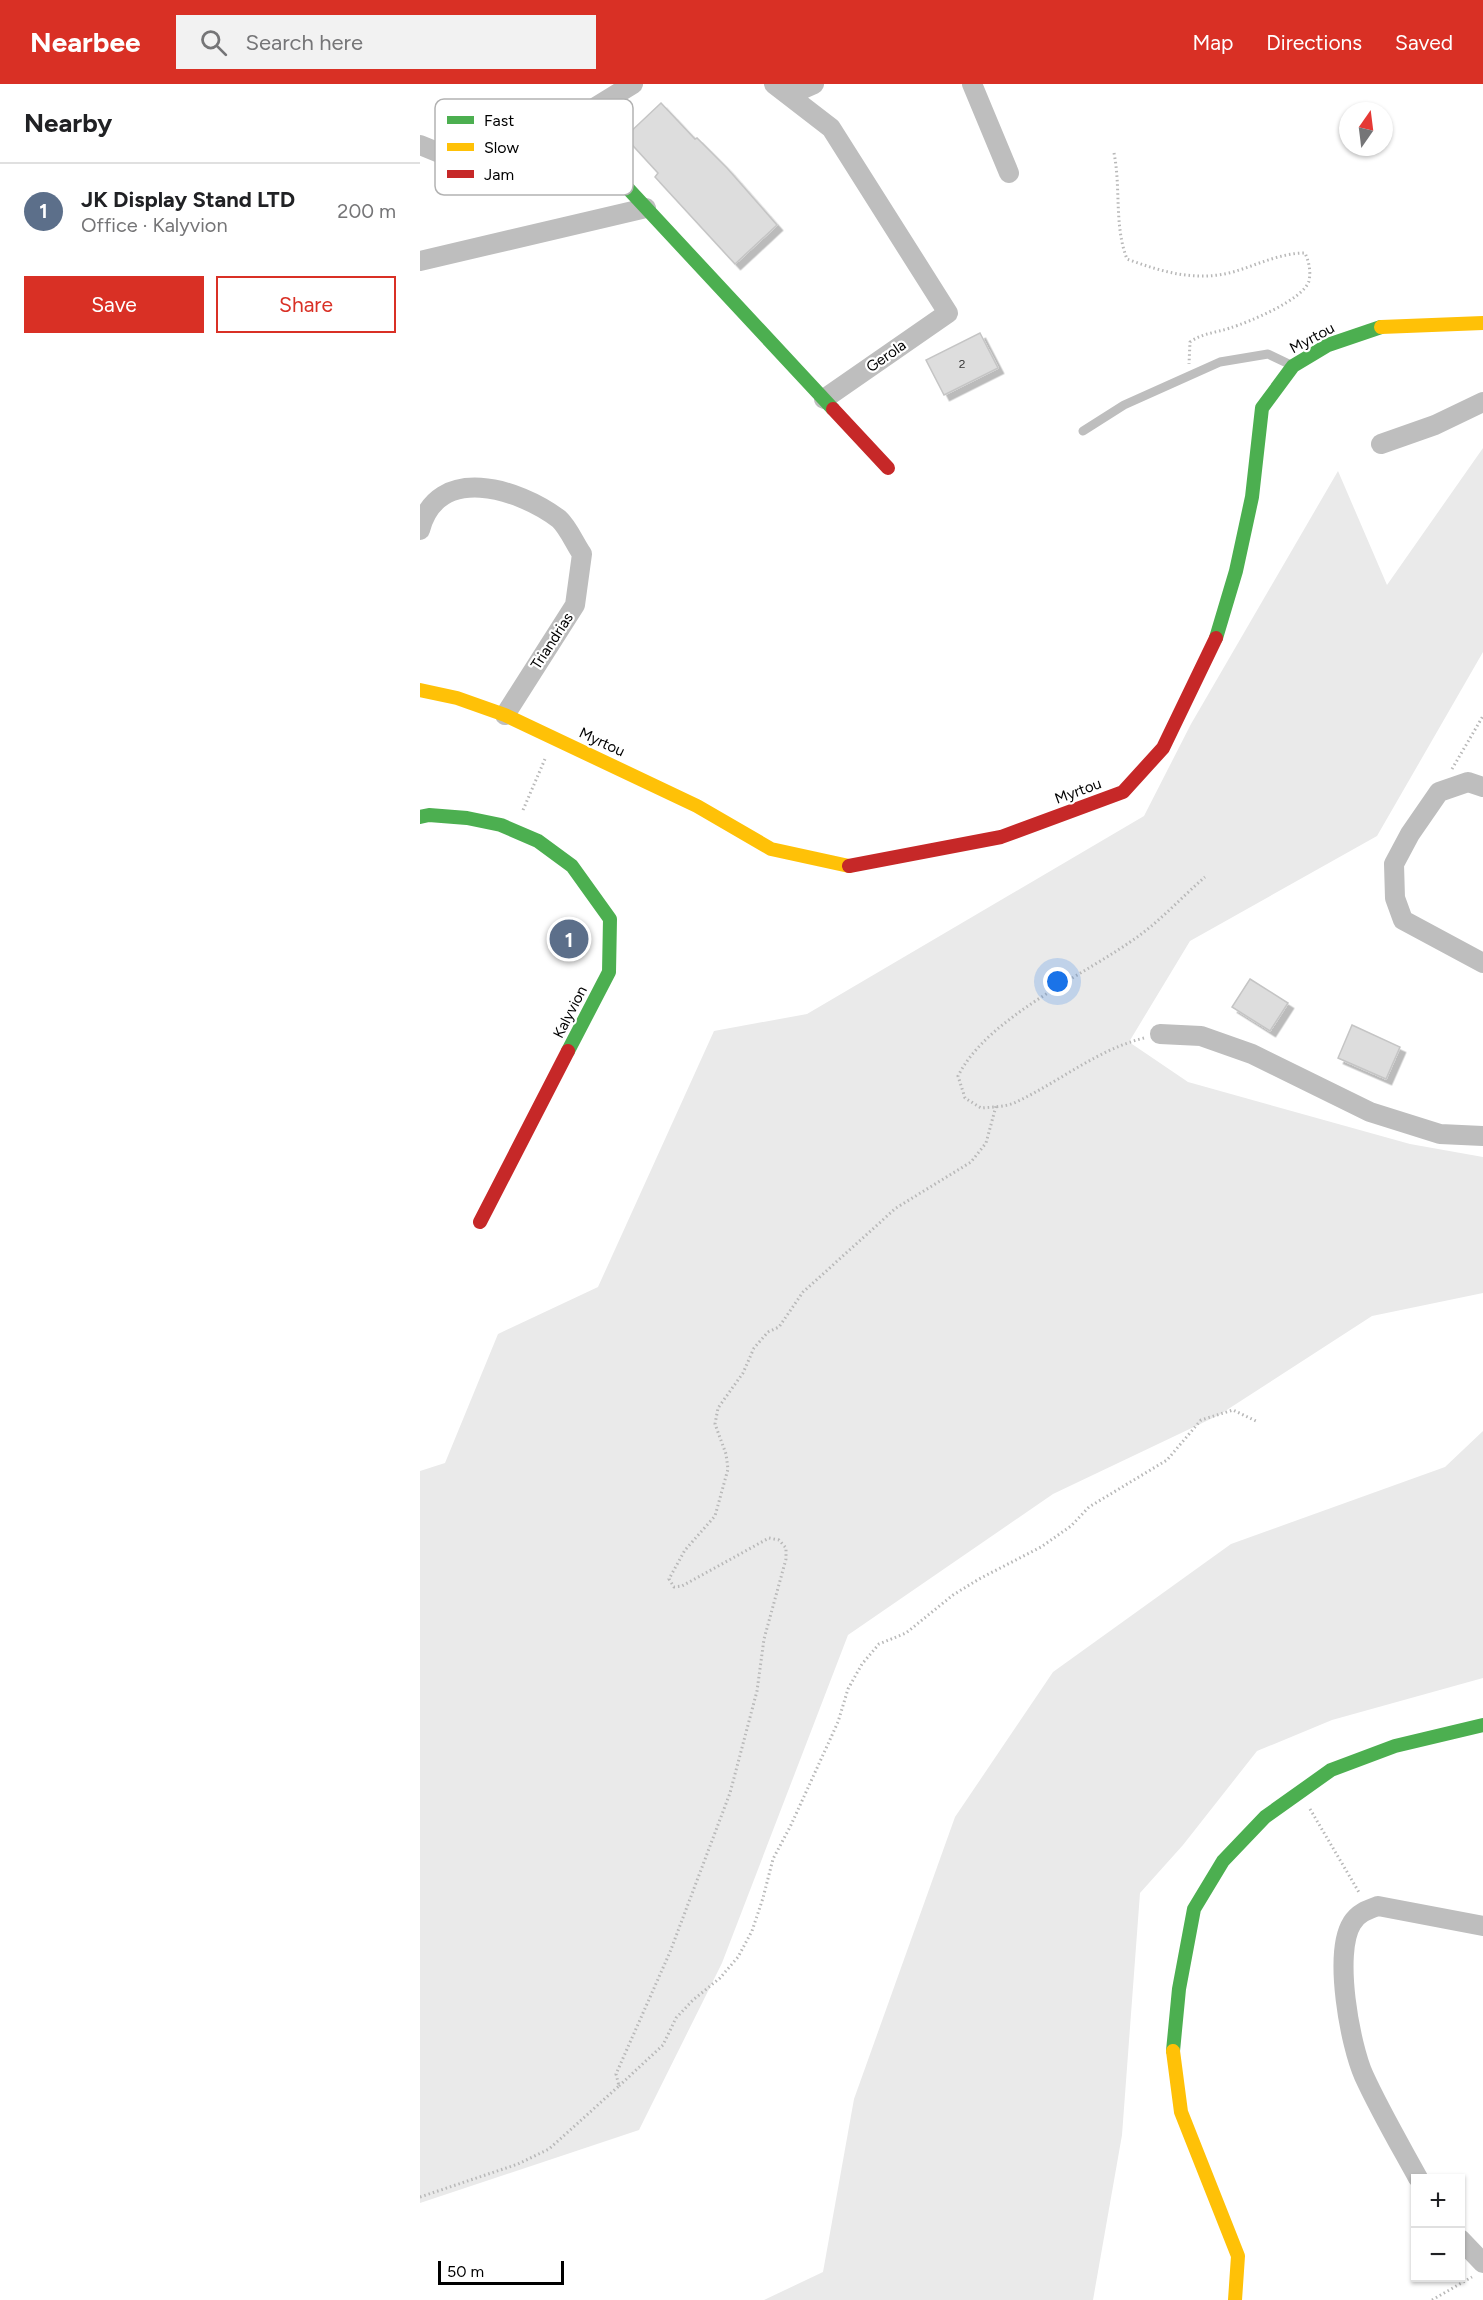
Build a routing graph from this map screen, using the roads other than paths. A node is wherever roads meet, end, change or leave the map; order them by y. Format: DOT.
graph roads {
  1 [pos="633,84"];
  2 [pos="814,84"];
  3 [pos="972,84"];
  4 [pos="782,90"];
  5 [pos="609,99"];
  6 [pos="420,145"];
  7 [pos="435,151"];
  8 [pos="1009,173"];
  9 [pos="633,194"];
  10 [pos="646,208"];
  11 [pos="420,261"];
  12 [pos="1483,323"];
  13 [pos="1293,366"];
  14 [pos="824,399"];
  15 [pos="1483,402"];
  16 [pos="1083,431"];
  17 [pos="1381,444"];
  18 [pos="888,468"];
  19 [pos="420,530"];
  20 [pos="420,690"];
  21 [pos="505,715"];
  22 [pos="1483,788"];
  23 [pos="420,817"];
  24 [pos="1483,963"];
  25 [pos="1160,1034"];
  26 [pos="1483,1136"];
  27 [pos="480,1222"];
  28 [pos="1483,1725"];
  29 [pos="1483,1926"];
  30 [pos="1416,2174"];
  31 [pos="1465,2246"];
  32 [pos="1478,2270"];
  33 [pos="1235,2300"];
  1 -- 5 [label="street"];
  2 -- 4 [label="street"];
  3 -- 8 [label="street"];
  4 -- 14 [label="street, Gerola"];
  6 -- 7 [label="street"];
  9 -- 10 [label="street"];
  10 -- 11 [label="street"];
  10 -- 14 [label="street"];
  12 -- 13 [label="street, Myrtou"];
  13 -- 16 [label="lane"];
  13 -- 21 [label="street, Myrtou"];
  14 -- 18 [label="street"];
  15 -- 17 [label="street"];
  19 -- 21 [label="street, Triandrias"];
  20 -- 21 [label="street, Myrtou"];
  22 -- 24 [label="street"];
  23 -- 27 [label="street, Kalyvion"];
  25 -- 26 [label="street"];
  28 -- 33 [label="street"];
  29 -- 30 [label="street"];
  31 -- 32 [label="street"];
}
